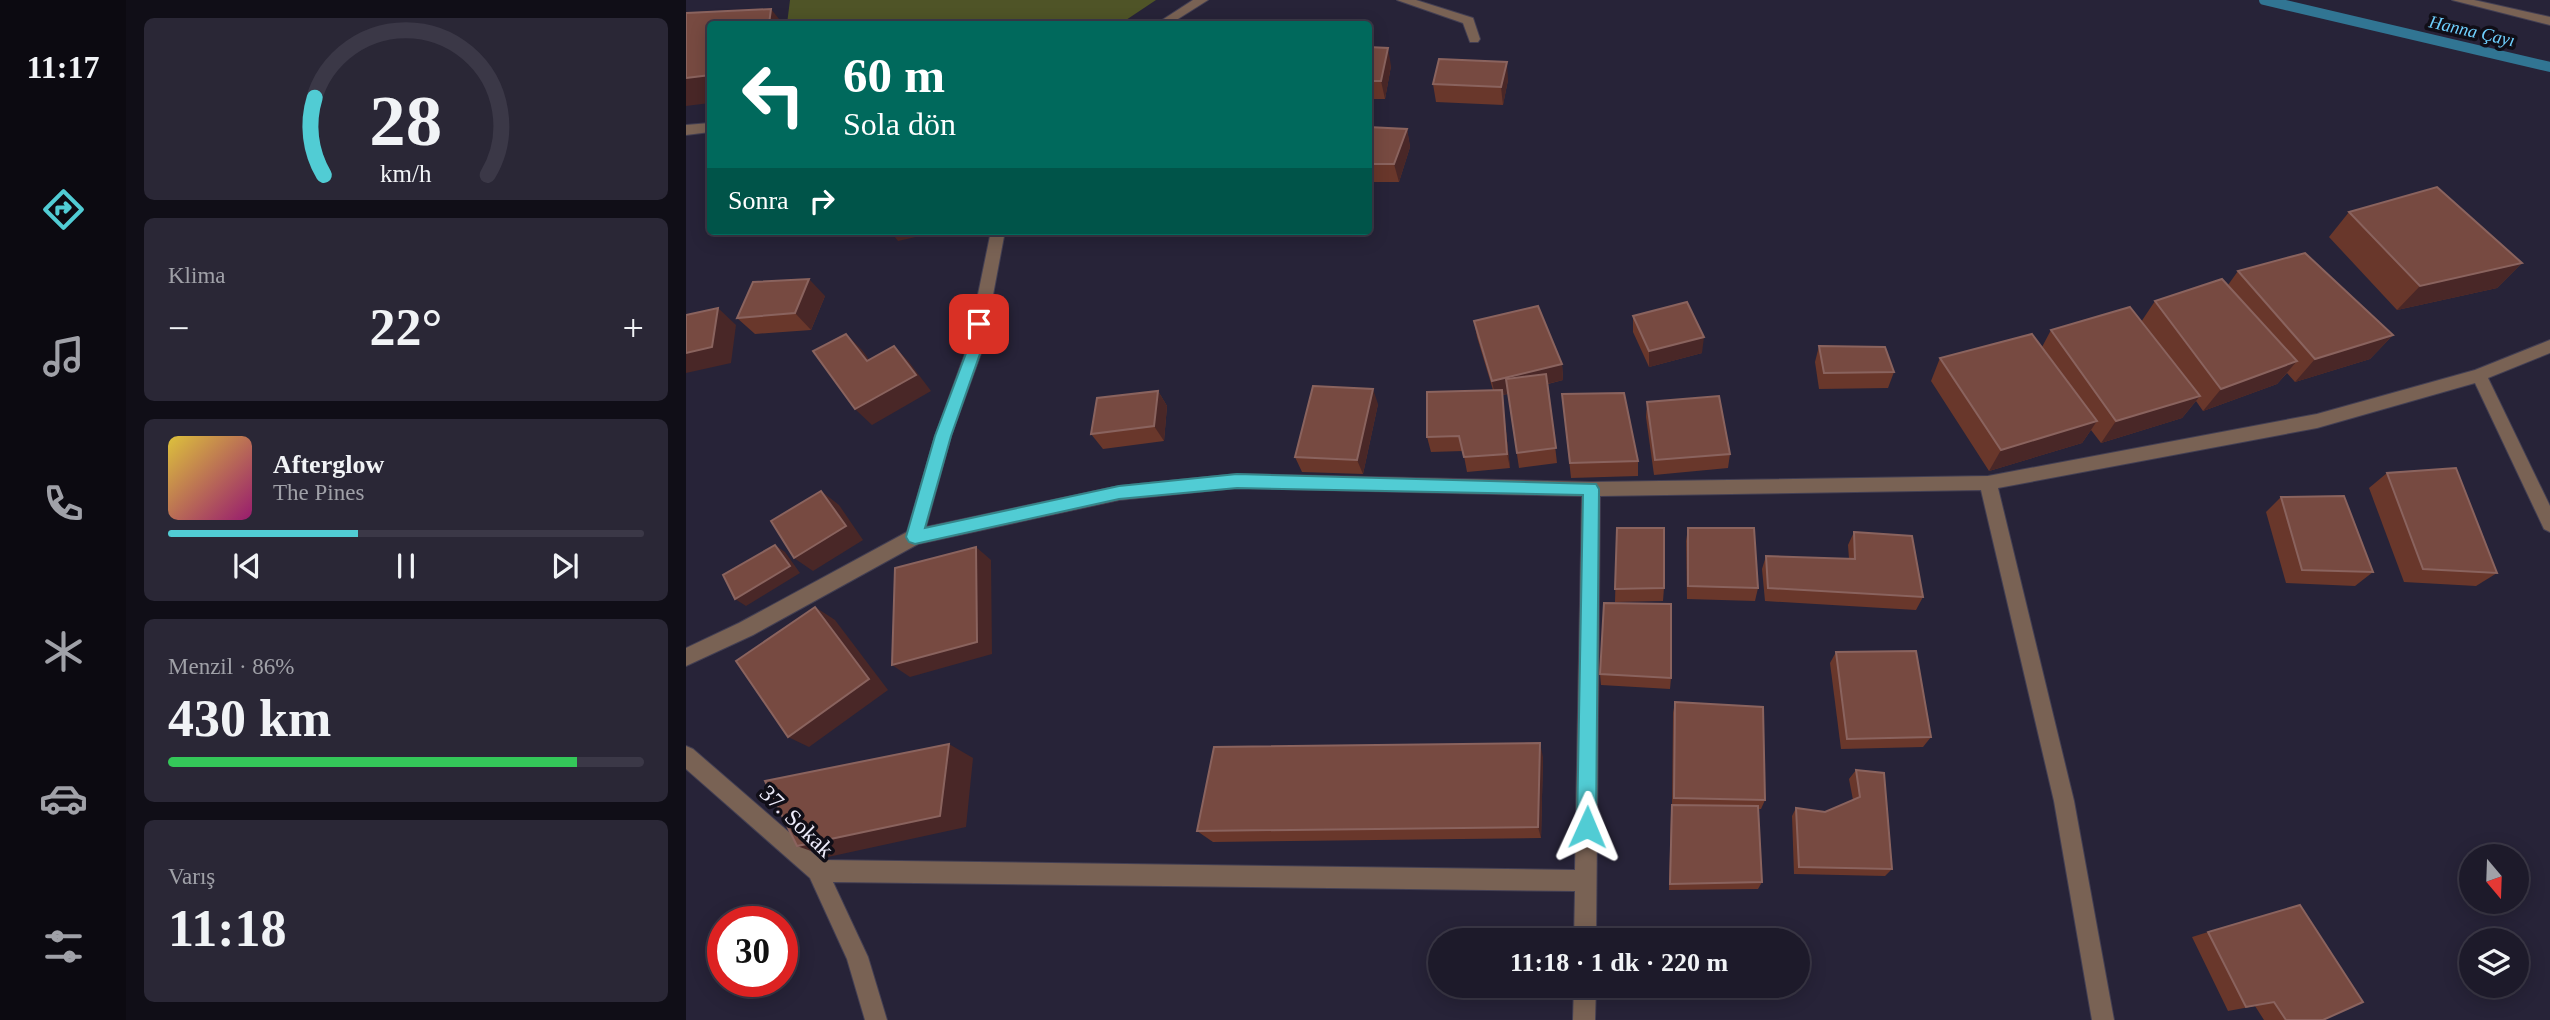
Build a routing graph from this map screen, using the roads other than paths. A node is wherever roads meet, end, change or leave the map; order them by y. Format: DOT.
graph roads {
  1 [pos="1202,0"];
  2 [pos="1403,0"];
  3 [pos="2458,0"];
  4 [pos="1167,21"];
  5 [pos="2550,21"];
  6 [pos="1474,38"];
  7 [pos="707,128"];
  8 [pos="686,130"];
  9 [pos="997,235"];
  10 [pos="2550,346"];
  11 [pos="2479,375"];
  12 [pos="1988,483"];
  13 [pos="1591,489"];
  14 [pos="2550,524"];
  15 [pos="915,537"];
  16 [pos="686,657"];
  17 [pos="686,756"];
  18 [pos="817,871"];
  19 [pos="1586,881"];
  20 [pos="1585,928"];
  21 [pos="1585,998"];
  22 [pos="876,1020"];
  23 [pos="1584,1020"];
  24 [pos="2103,1020"];
  1 -- 4 [label="street"];
  2 -- 6 [label="street"];
  3 -- 5 [label="street"];
  7 -- 8 [label="street"];
  9 -- 15 [label="street"];
  10 -- 11 [label="street"];
  11 -- 12 [label="street"];
  11 -- 14 [label="street"];
  12 -- 13 [label="street"];
  12 -- 24 [label="street"];
  13 -- 15 [label="street"];
  13 -- 19 [label="street"];
  15 -- 16 [label="street"];
  17 -- 18 [label="street, 37. Sokak"];
  18 -- 19 [label="street"];
  18 -- 22 [label="street, 37. Sokak"];
  19 -- 20 [label="street"];
  21 -- 23 [label="street"];
}
